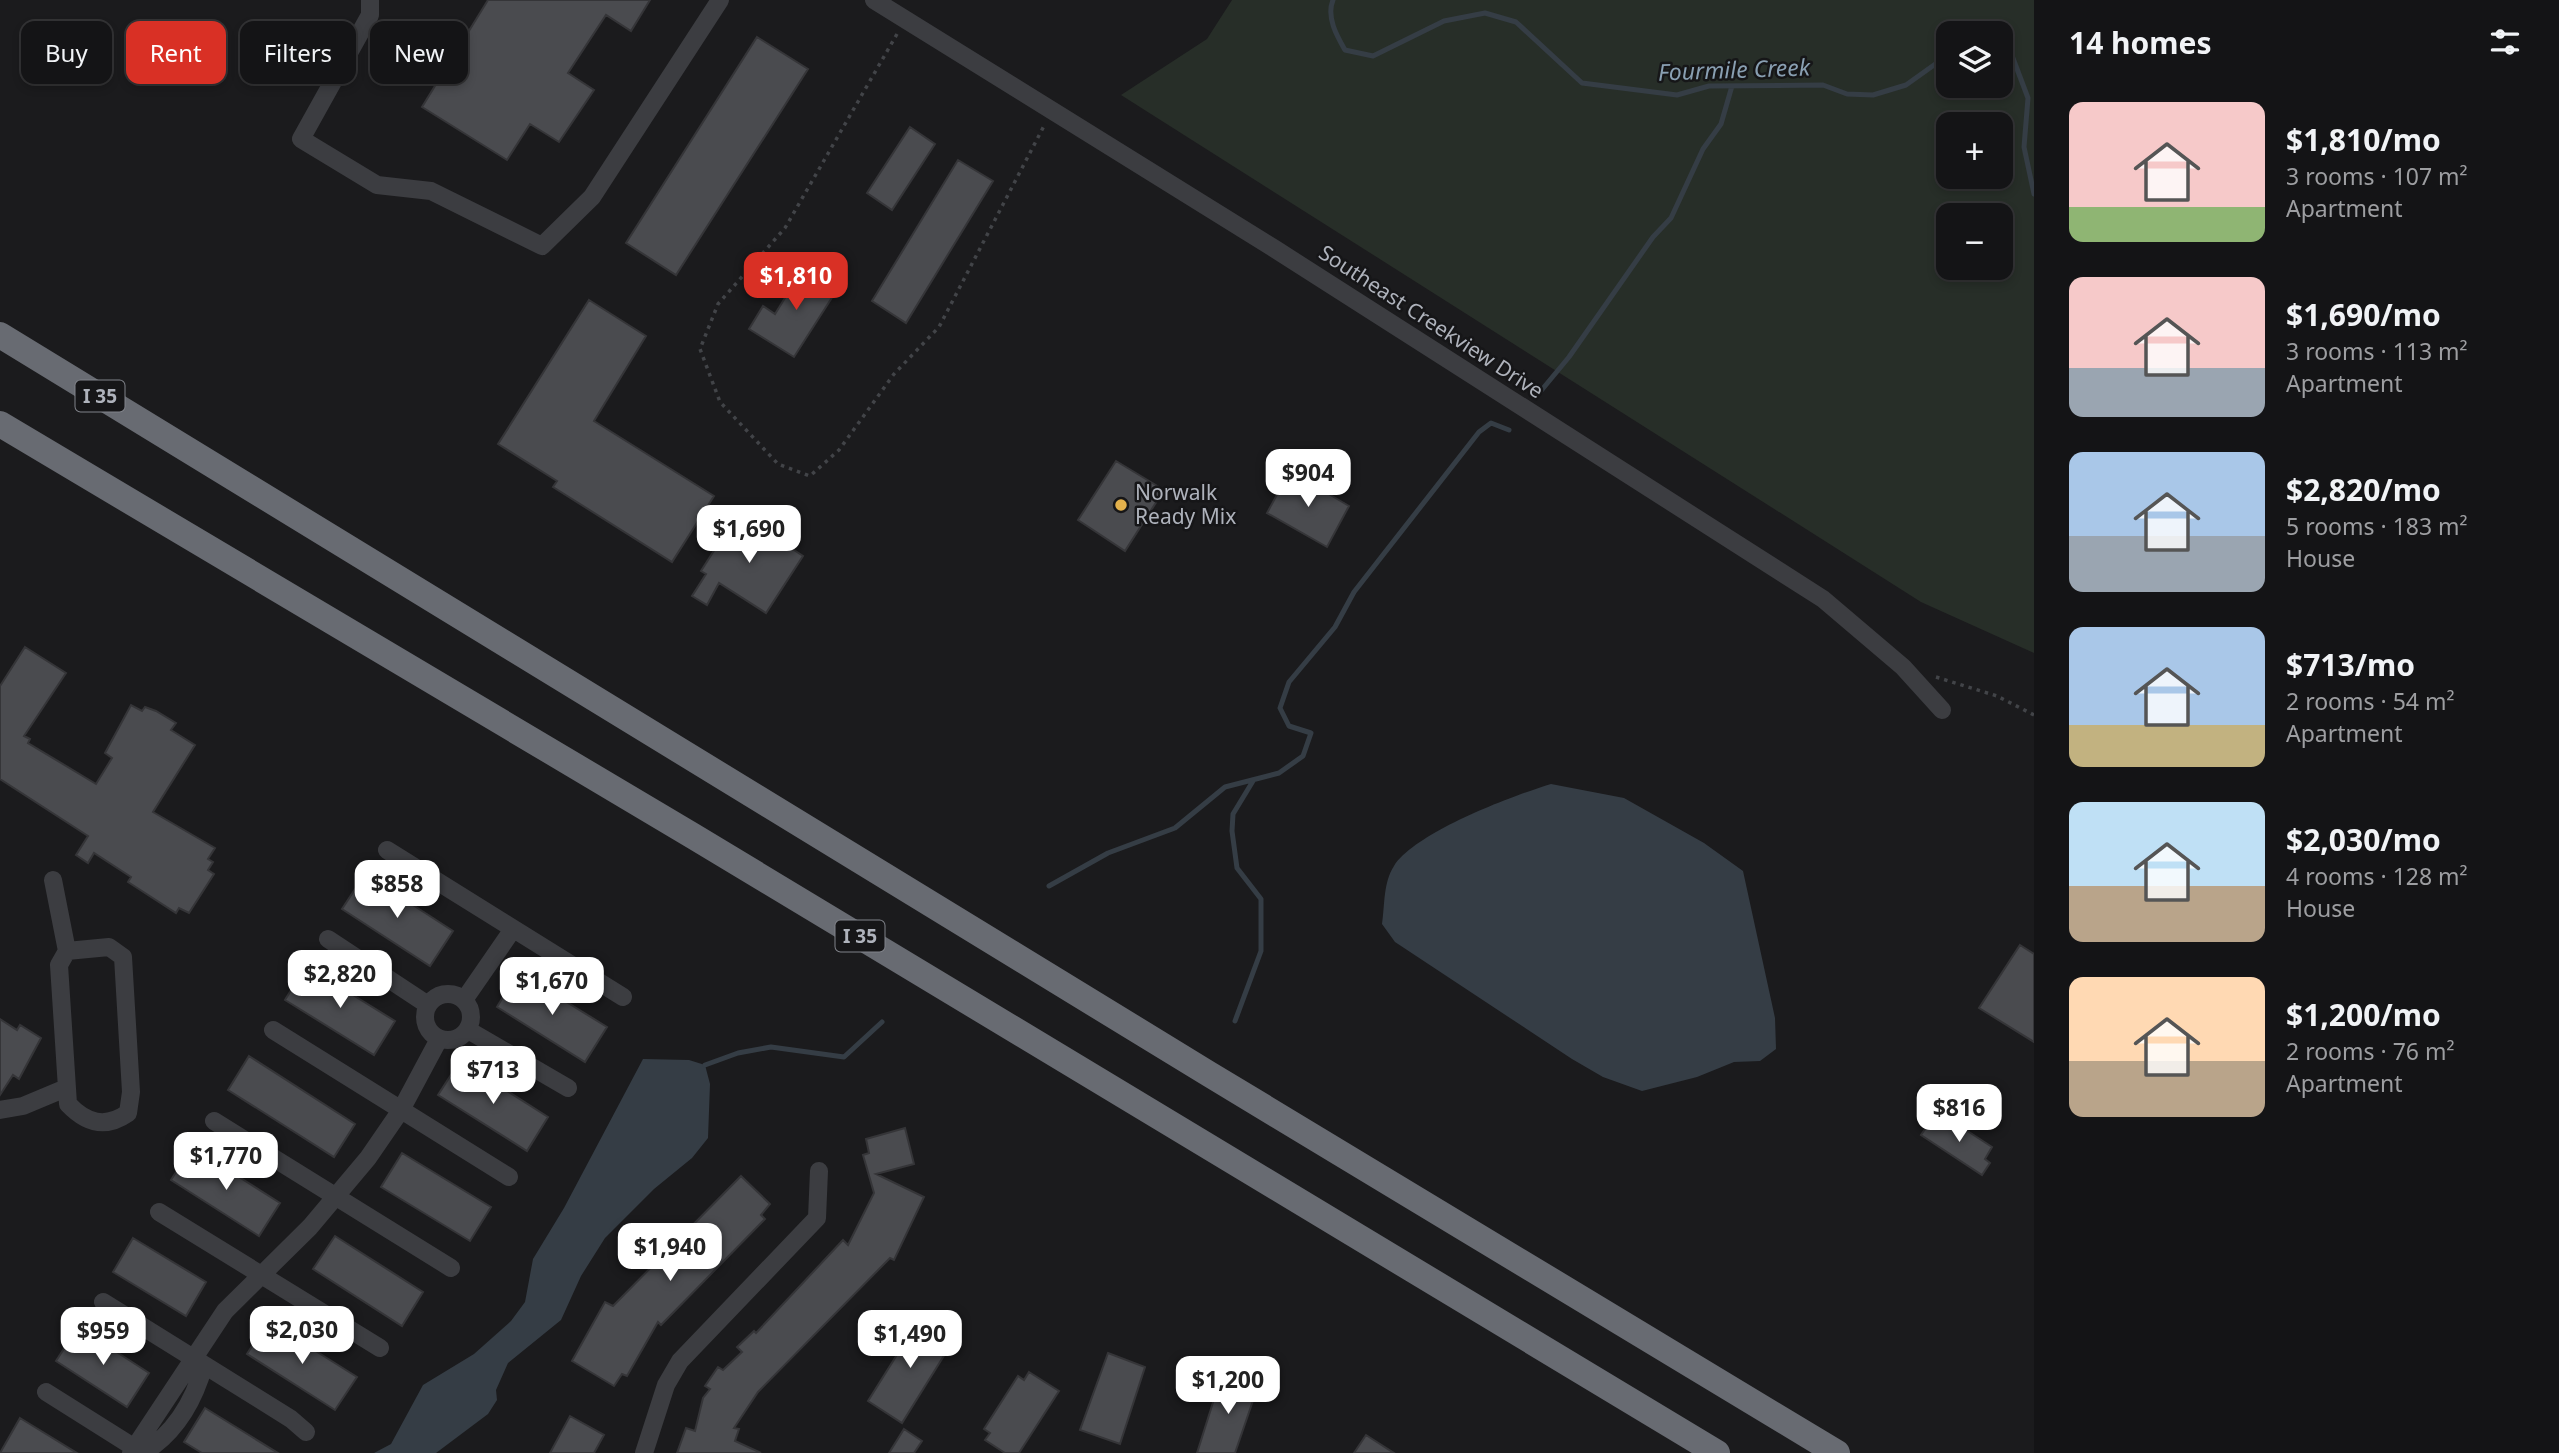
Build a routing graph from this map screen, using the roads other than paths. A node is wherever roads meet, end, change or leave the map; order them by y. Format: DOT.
graph roads {
  1 [pos="370,0"];
  2 [pos="720,0"];
  3 [pos="874,0"];
  4 [pos="0,335"];
  5 [pos="0,424"];
  6 [pos="1942,710"];
  7 [pos="387,850"];
  8 [pos="52,880"];
  9 [pos="513,929"];
  10 [pos="328,939"];
  11 [pos="67,951"];
  12 [pos="623,997"];
  13 [pos="464,1000"];
  14 [pos="428,1006"];
  15 [pos="273,1030"];
  16 [pos="467,1030"];
  17 [pos="439,1039"];
  18 [pos="66,1088"];
  19 [pos="568,1088"];
  20 [pos="0,1110"];
  21 [pos="401,1110"];
  22 [pos="214,1121"];
  23 [pos="819,1171"];
  24 [pos="509,1177"];
  25 [pos="338,1196"];
  26 [pos="159,1212"];
  27 [pos="451,1268"];
  28 [pos="260,1273"];
  29 [pos="103,1302"];
  30 [pos="380,1348"];
  31 [pos="198,1361"];
  32 [pos="46,1392"];
  33 [pos="306,1433"];
  34 [pos="138,1452"];
  35 [pos="644,1453"];
  36 [pos="1717,1453"];
  37 [pos="1837,1453"];
  1 -- 2 [label="street"];
  3 -- 6 [label="street, Southeast Creekview Drive"];
  4 -- 37 [label="highway, I 35"];
  5 -- 36 [label="highway, I 35"];
  7 -- 9 [label="street"];
  8 -- 11 [label="street"];
  9 -- 12 [label="street"];
  9 -- 13 [label="street"];
  10 -- 14 [label="street"];
  11 -- 18 [label="street"];
  11 -- 18 [label="street"];
  13 -- 14 [label="street"];
  13 -- 16 [label="street"];
  14 -- 17 [label="street"];
  15 -- 21 [label="street"];
  16 -- 17 [label="street"];
  16 -- 19 [label="street"];
  17 -- 21 [label="street"];
  18 -- 20 [label="street"];
  21 -- 24 [label="street"];
  21 -- 25 [label="street"];
  22 -- 25 [label="street"];
  23 -- 35 [label="street"];
  25 -- 27 [label="street"];
  25 -- 28 [label="street"];
  26 -- 28 [label="street"];
  28 -- 30 [label="street"];
  28 -- 31 [label="street"];
  29 -- 31 [label="street"];
  31 -- 33 [label="street"];
  31 -- 34 [label="street"];
  32 -- 34 [label="street"];
}
